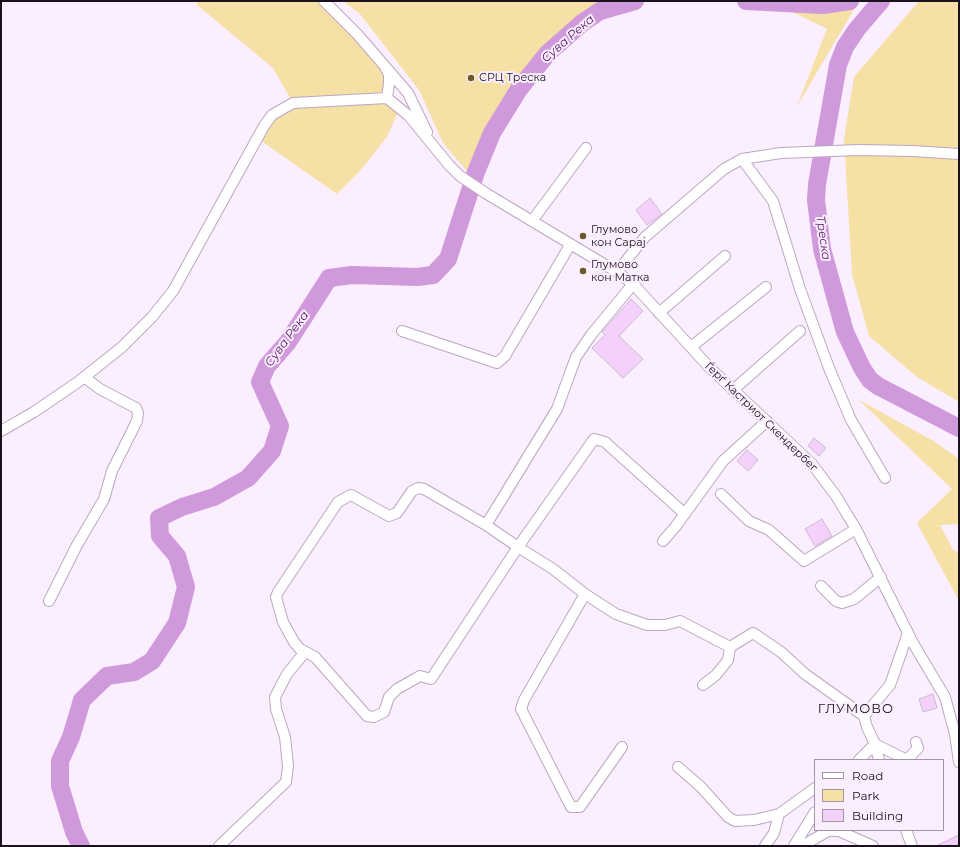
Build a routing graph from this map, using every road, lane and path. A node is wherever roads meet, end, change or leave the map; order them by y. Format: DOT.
graph roads {
  1 [pos="324,1"];
  2 [pos="384,65"];
  3 [pos="387,98"];
  4 [pos="434,146"];
  5 [pos="586,148"];
  6 [pos="959,154"];
  7 [pos="742,159"];
  8 [pos="532,221"];
  9 [pos="570,245"];
  10 [pos="725,256"];
  11 [pos="617,272"];
  12 [pos="633,284"];
  13 [pos="766,287"];
  14 [pos="660,313"];
  15 [pos="402,331"];
  16 [pos="800,331"];
  17 [pos="691,347"];
  18 [pos="84,377"];
  19 [pos="733,390"];
  20 [pos="767,421"];
  21 [pos="1,431"];
  22 [pos="885,478"];
  23 [pos="721,494"];
  24 [pos="685,514"];
  25 [pos="486,525"];
  26 [pos="856,529"];
  27 [pos="663,541"];
  28 [pos="518,547"];
  29 [pos="881,577"];
  30 [pos="821,586"];
  31 [pos="585,594"];
  32 [pos="49,601"];
  33 [pos="908,633"];
  34 [pos="730,647"];
  35 [pos="305,652"];
  36 [pos="702,685"];
  37 [pos="864,716"];
  38 [pos="916,742"];
  39 [pos="876,744"];
  40 [pos="622,747"];
  41 [pos="860,759"];
  42 [pos="879,759"];
  43 [pos="905,759"];
  44 [pos="908,759"];
  45 [pos="959,762"];
  46 [pos="678,767"];
  47 [pos="814,789"];
  48 [pos="779,814"];
  49 [pos="814,814"];
  50 [pos="906,831"];
  51 [pos="220,846"];
  52 [pos="765,846"];
  53 [pos="794,846"];
  54 [pos="802,846"];
  55 [pos="872,846"];
  56 [pos="912,846"];
  1 -- 2 [label="street"];
  2 -- 3 [label="street"];
  2 -- 4 [label="street"];
  3 -- 4 [label="street"];
  3 -- 18 [label="street"];
  4 -- 8 [label="street, Ѓерѓ Кастриот Скендербег"];
  5 -- 8 [label="street"];
  6 -- 7 [label="street"];
  7 -- 11 [label="street"];
  7 -- 22 [label="street"];
  8 -- 9 [label="street, Ѓерѓ Кастриот Скендербег"];
  9 -- 11 [label="street, Ѓерѓ Кастриот Скендербег"];
  9 -- 15 [label="street"];
  10 -- 14 [label="street"];
  11 -- 12 [label="street, Ѓерѓ Кастриот Скендербег"];
  12 -- 14 [label="street, Ѓерѓ Кастриот Скендербег"];
  12 -- 25 [label="street"];
  13 -- 17 [label="street"];
  14 -- 17 [label="street, Ѓерѓ Кастриот Скендербег"];
  16 -- 19 [label="street"];
  17 -- 19 [label="street, Ѓерѓ Кастриот Скендербег"];
  18 -- 21 [label="street"];
  18 -- 32 [label="street"];
  19 -- 20 [label="street, Ѓерѓ Кастриот Скендербег"];
  20 -- 24 [label="street"];
  20 -- 26 [label="street, Ѓерѓ Кастриот Скендербег"];
  23 -- 26 [label="street"];
  24 -- 27 [label="street"];
  24 -- 28 [label="street"];
  25 -- 28 [label="street"];
  25 -- 35 [label="street"];
  26 -- 29 [label="street, Ѓерѓ Кастриот Скендербег"];
  28 -- 31 [label="street"];
  28 -- 35 [label="street"];
  29 -- 30 [label="street"];
  29 -- 33 [label="street, Ѓерѓ Кастриот Скендербег"];
  31 -- 34 [label="street"];
  31 -- 40 [label="street"];
  33 -- 37 [label="street"];
  33 -- 45 [label="street, Ѓерѓ Кастриот Скендербег"];
  34 -- 36 [label="street"];
  34 -- 37 [label="street"];
  35 -- 51 [label="street"];
  37 -- 39 [label="street"];
  38 -- 44 [label="street"];
  39 -- 41 [label="street"];
  39 -- 42 [label="street"];
  39 -- 43 [label="street"];
  46 -- 48 [label="street"];
  47 -- 48 [label="street"];
  48 -- 52 [label="street"];
  49 -- 53 [label="street"];
  50 -- 56 [label="street"];
  54 -- 55 [label="street"];
}
